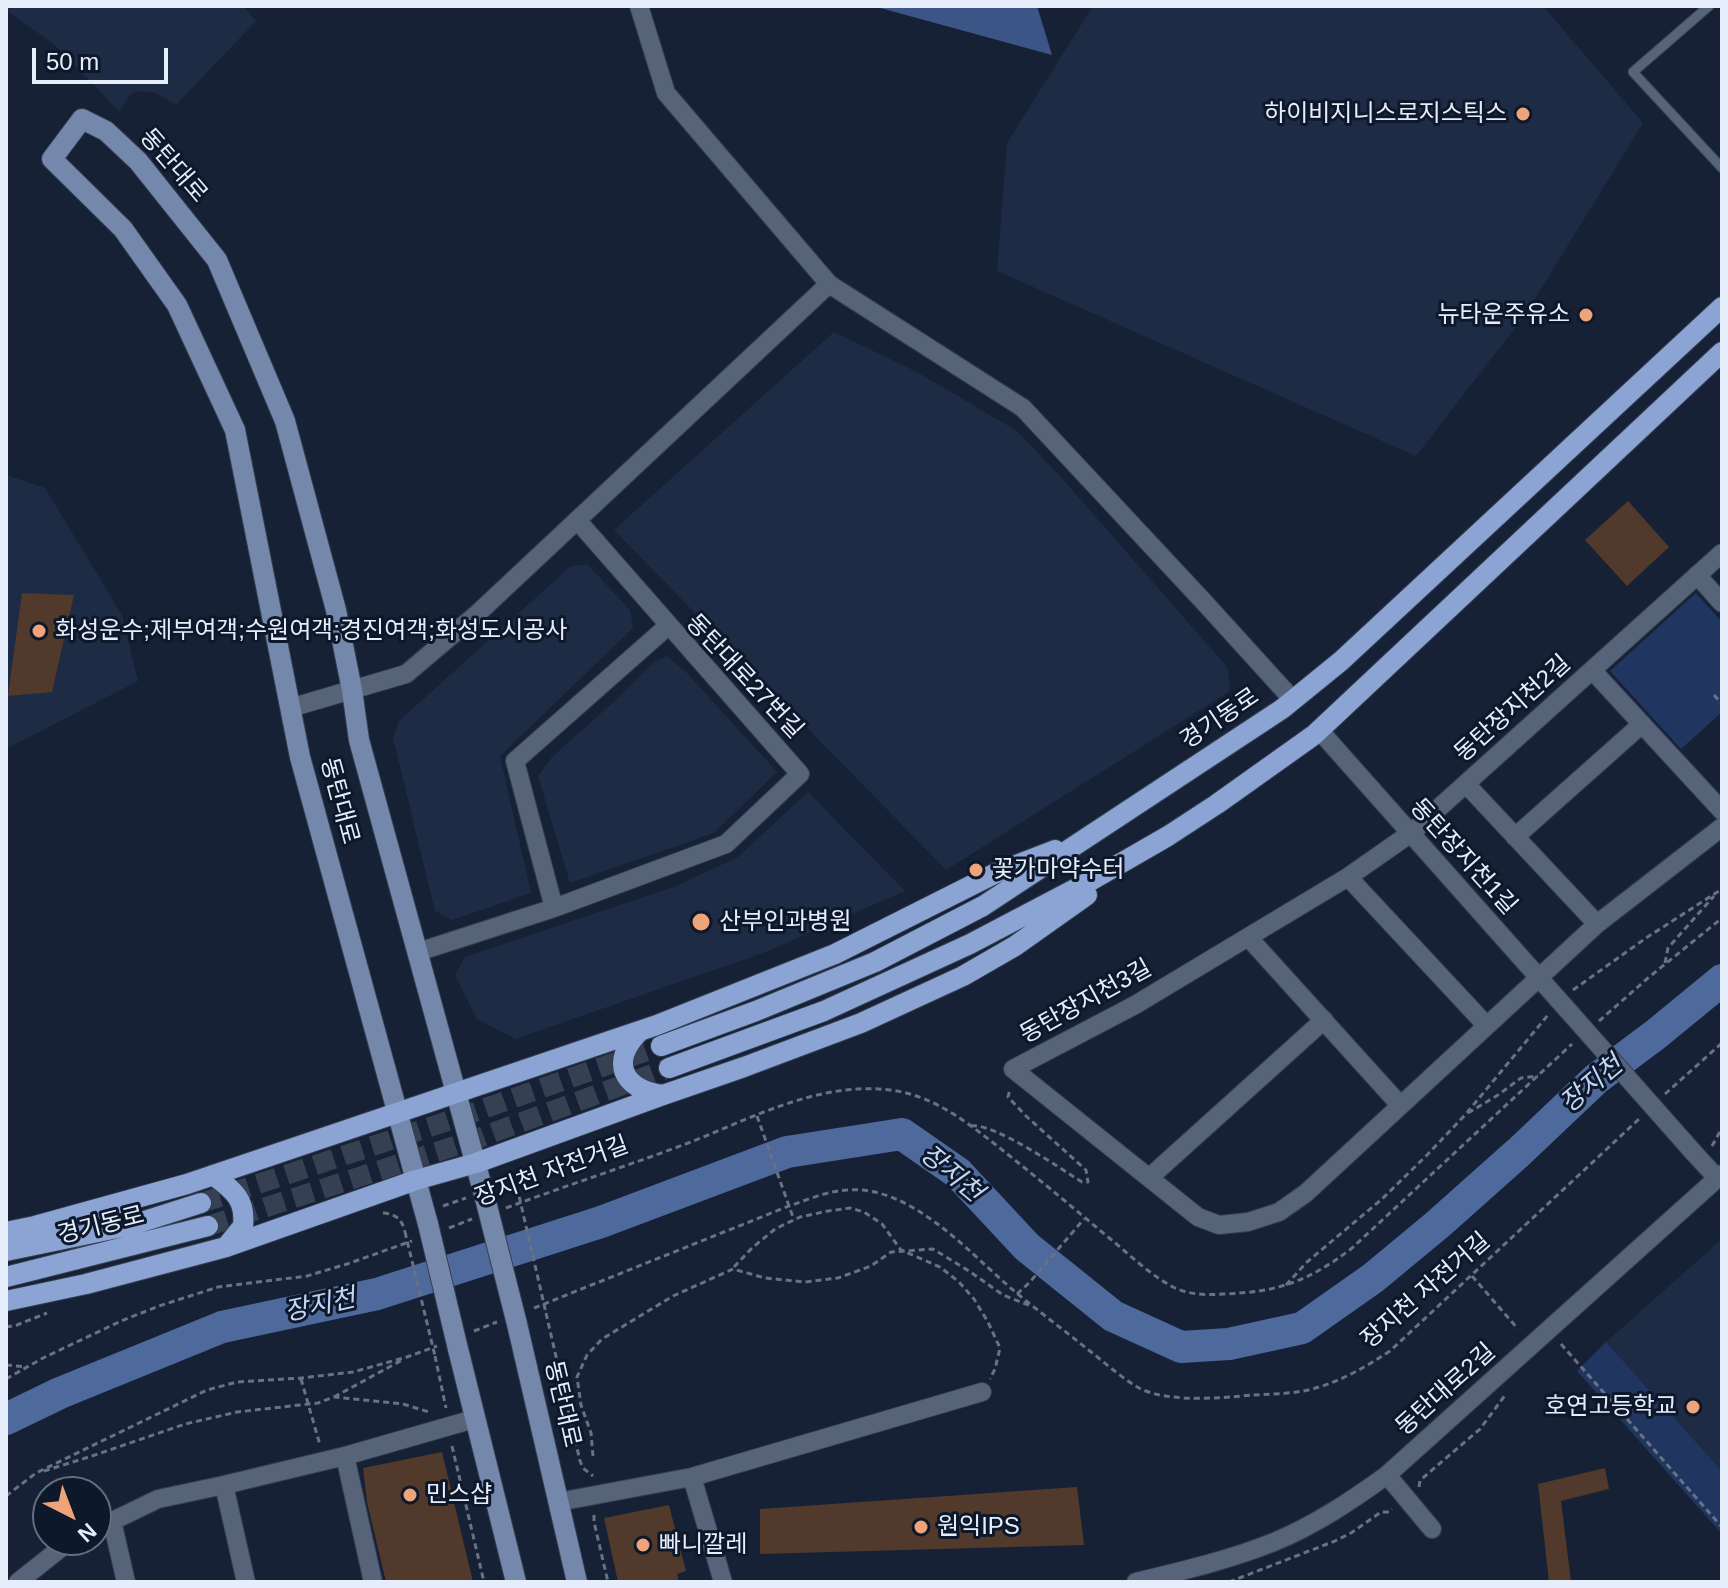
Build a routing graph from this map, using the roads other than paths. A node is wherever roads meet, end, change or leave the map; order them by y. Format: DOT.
graph roads {
  1 [pos="639,6"];
  2 [pos="1709,6"];
  3 [pos="1722,168"];
  4 [pos="829,284"];
  5 [pos="1722,307"];
  6 [pos="1722,352"];
  7 [pos="577,520"];
  8 [pos="1722,553"];
  9 [pos="1697,575"];
  10 [pos="1722,603"];
  11 [pos="669,625"];
  12 [pos="1592,670"];
  13 [pos="352,690"];
  14 [pos="1293,700"];
  15 [pos="290,708"];
  16 [pos="1642,724"];
  17 [pos="1319,730"];
  18 [pos="1466,784"];
  19 [pos="1722,811"];
  20 [pos="1722,827"];
  21 [pos="1411,833"];
  22 [pos="1092,835"];
  23 [pos="1168,836"];
  24 [pos="1515,837"];
  25 [pos="1348,877"];
  26 [pos="554,908"];
  27 [pos="1597,924"];
  28 [pos="1248,937"];
  29 [pos="418,952"];
  30 [pos="1538,977"];
  31 [pos="1324,1020"];
  32 [pos="1486,1025"];
  33 [pos="640,1031"];
  34 [pos="661,1046"];
  35 [pos="669,1068"];
  36 [pos="456,1093"];
  37 [pos="663,1095"];
  38 [pos="1400,1105"];
  39 [pos="397,1113"];
  40 [pos="1702,1152"];
  41 [pos="476,1163"];
  42 [pos="213,1175"];
  43 [pos="1720,1176"];
  44 [pos="1150,1177"];
  45 [pos="416,1180"];
  46 [pos="201,1203"];
  47 [pos="208,1226"];
  48 [pos="6,1232"];
  49 [pos="226,1247"];
  50 [pos="6,1251"];
  51 [pos="6,1277"];
  52 [pos="6,1301"];
  53 [pos="982,1392"];
  54 [pos="474,1419"];
  55 [pos="345,1456"];
  56 [pos="1387,1475"];
  57 [pos="692,1477"];
  58 [pos="224,1485"];
  59 [pos="558,1502"];
  60 [pos="112,1521"];
  61 [pos="1432,1529"];
  62 [pos="112,1546"];
  63 [pos="51,1556"];
  64 [pos="18,1582"];
  65 [pos="126,1582"];
  66 [pos="246,1582"];
  67 [pos="373,1582"];
  68 [pos="516,1582"];
  69 [pos="577,1582"];
  70 [pos="723,1582"];
  71 [pos="1136,1582"];
  1 -- 4 [label="street"];
  2 -- 3 [label="lane"];
  4 -- 7 [label="street"];
  4 -- 14 [label="street"];
  5 -- 14 [label="main road, 경기동로"];
  6 -- 17 [label="main road"];
  7 -- 11 [label="street"];
  7 -- 13 [label="street"];
  8 -- 9 [label="street, 동탄장지천2길"];
  9 -- 10 [label="street"];
  9 -- 12 [label="street, 동탄장지천2길"];
  11 -- 26 [label="street, 동탄대로27번길"];
  11 -- 26 [label="street, 동탄대로27번길"];
  12 -- 16 [label="street, 동탄장지천2길"];
  12 -- 18 [label="street, 동탄장지천2길"];
  13 -- 15 [label="street"];
  13 -- 15 [label="main road, 동탄대로"];
  13 -- 29 [label="main road, 동탄대로"];
  14 -- 22 [label="main road, 경기동로"];
  15 -- 39 [label="main road, 동탄대로"];
  16 -- 19 [label="street, 동탄장지천2길"];
  16 -- 24 [label="street"];
  17 -- 21 [label="street, 동탄장지천1길"];
  17 -- 23 [label="main road"];
  18 -- 21 [label="street, 동탄장지천2길"];
  18 -- 24 [label="street, 동탄장지천2길"];
  20 -- 27 [label="street"];
  21 -- 25 [label="street, 동탄장지천3길"];
  21 -- 30 [label="street, 동탄장지천1길"];
  22 -- 33 [label="main road"];
  22 -- 34 [label="main road, 경기동로"];
  23 -- 35 [label="main road"];
  23 -- 37 [label="main road"];
  24 -- 27 [label="street, 동탄장지천2길"];
  25 -- 28 [label="street, 동탄장지천3길"];
  25 -- 32 [label="street"];
  26 -- 29 [label="street, 동탄대로27번길"];
  27 -- 30 [label="street"];
  28 -- 31 [label="street"];
  28 -- 44 [label="street, 동탄장지천3길"];
  29 -- 36 [label="main road, 동탄대로"];
  30 -- 32 [label="street, 동탄장지천3길"];
  30 -- 40 [label="street, 동탄장지천1길, bridge"];
  31 -- 38 [label="street"];
  31 -- 44 [label="street"];
  32 -- 38 [label="street, 동탄장지천3길"];
  33 -- 36 [label="main road"];
  33 -- 37 [label="main road"];
  36 -- 39 [label="main road"];
  36 -- 41 [label="main road, 동탄대로"];
  37 -- 41 [label="main road"];
  38 -- 44 [label="street, 동탄장지천3길"];
  39 -- 42 [label="main road"];
  39 -- 45 [label="main road, 동탄대로"];
  40 -- 43 [label="street, 동탄대로2길"];
  41 -- 45 [label="main road"];
  41 -- 59 [label="main road, 동탄대로, bridge"];
  42 -- 48 [label="main road"];
  42 -- 49 [label="main road"];
  43 -- 56 [label="street, 동탄대로2길"];
  45 -- 49 [label="main road"];
  45 -- 54 [label="main road, 동탄대로, bridge"];
  46 -- 50 [label="main road, 경기동로"];
  47 -- 51 [label="main road, 경기동로"];
  49 -- 52 [label="main road"];
  53 -- 57 [label="street"];
  54 -- 55 [label="street"];
  54 -- 68 [label="main road, 동탄대로"];
  55 -- 58 [label="street"];
  55 -- 67 [label="street"];
  56 -- 61 [label="street"];
  56 -- 71 [label="street, 동탄대로2길"];
  57 -- 59 [label="street"];
  57 -- 70 [label="street"];
  58 -- 60 [label="street"];
  58 -- 66 [label="street"];
  59 -- 69 [label="main road, 동탄대로"];
  62 -- 65 [label="street"];
  63 -- 64 [label="street"];
}
